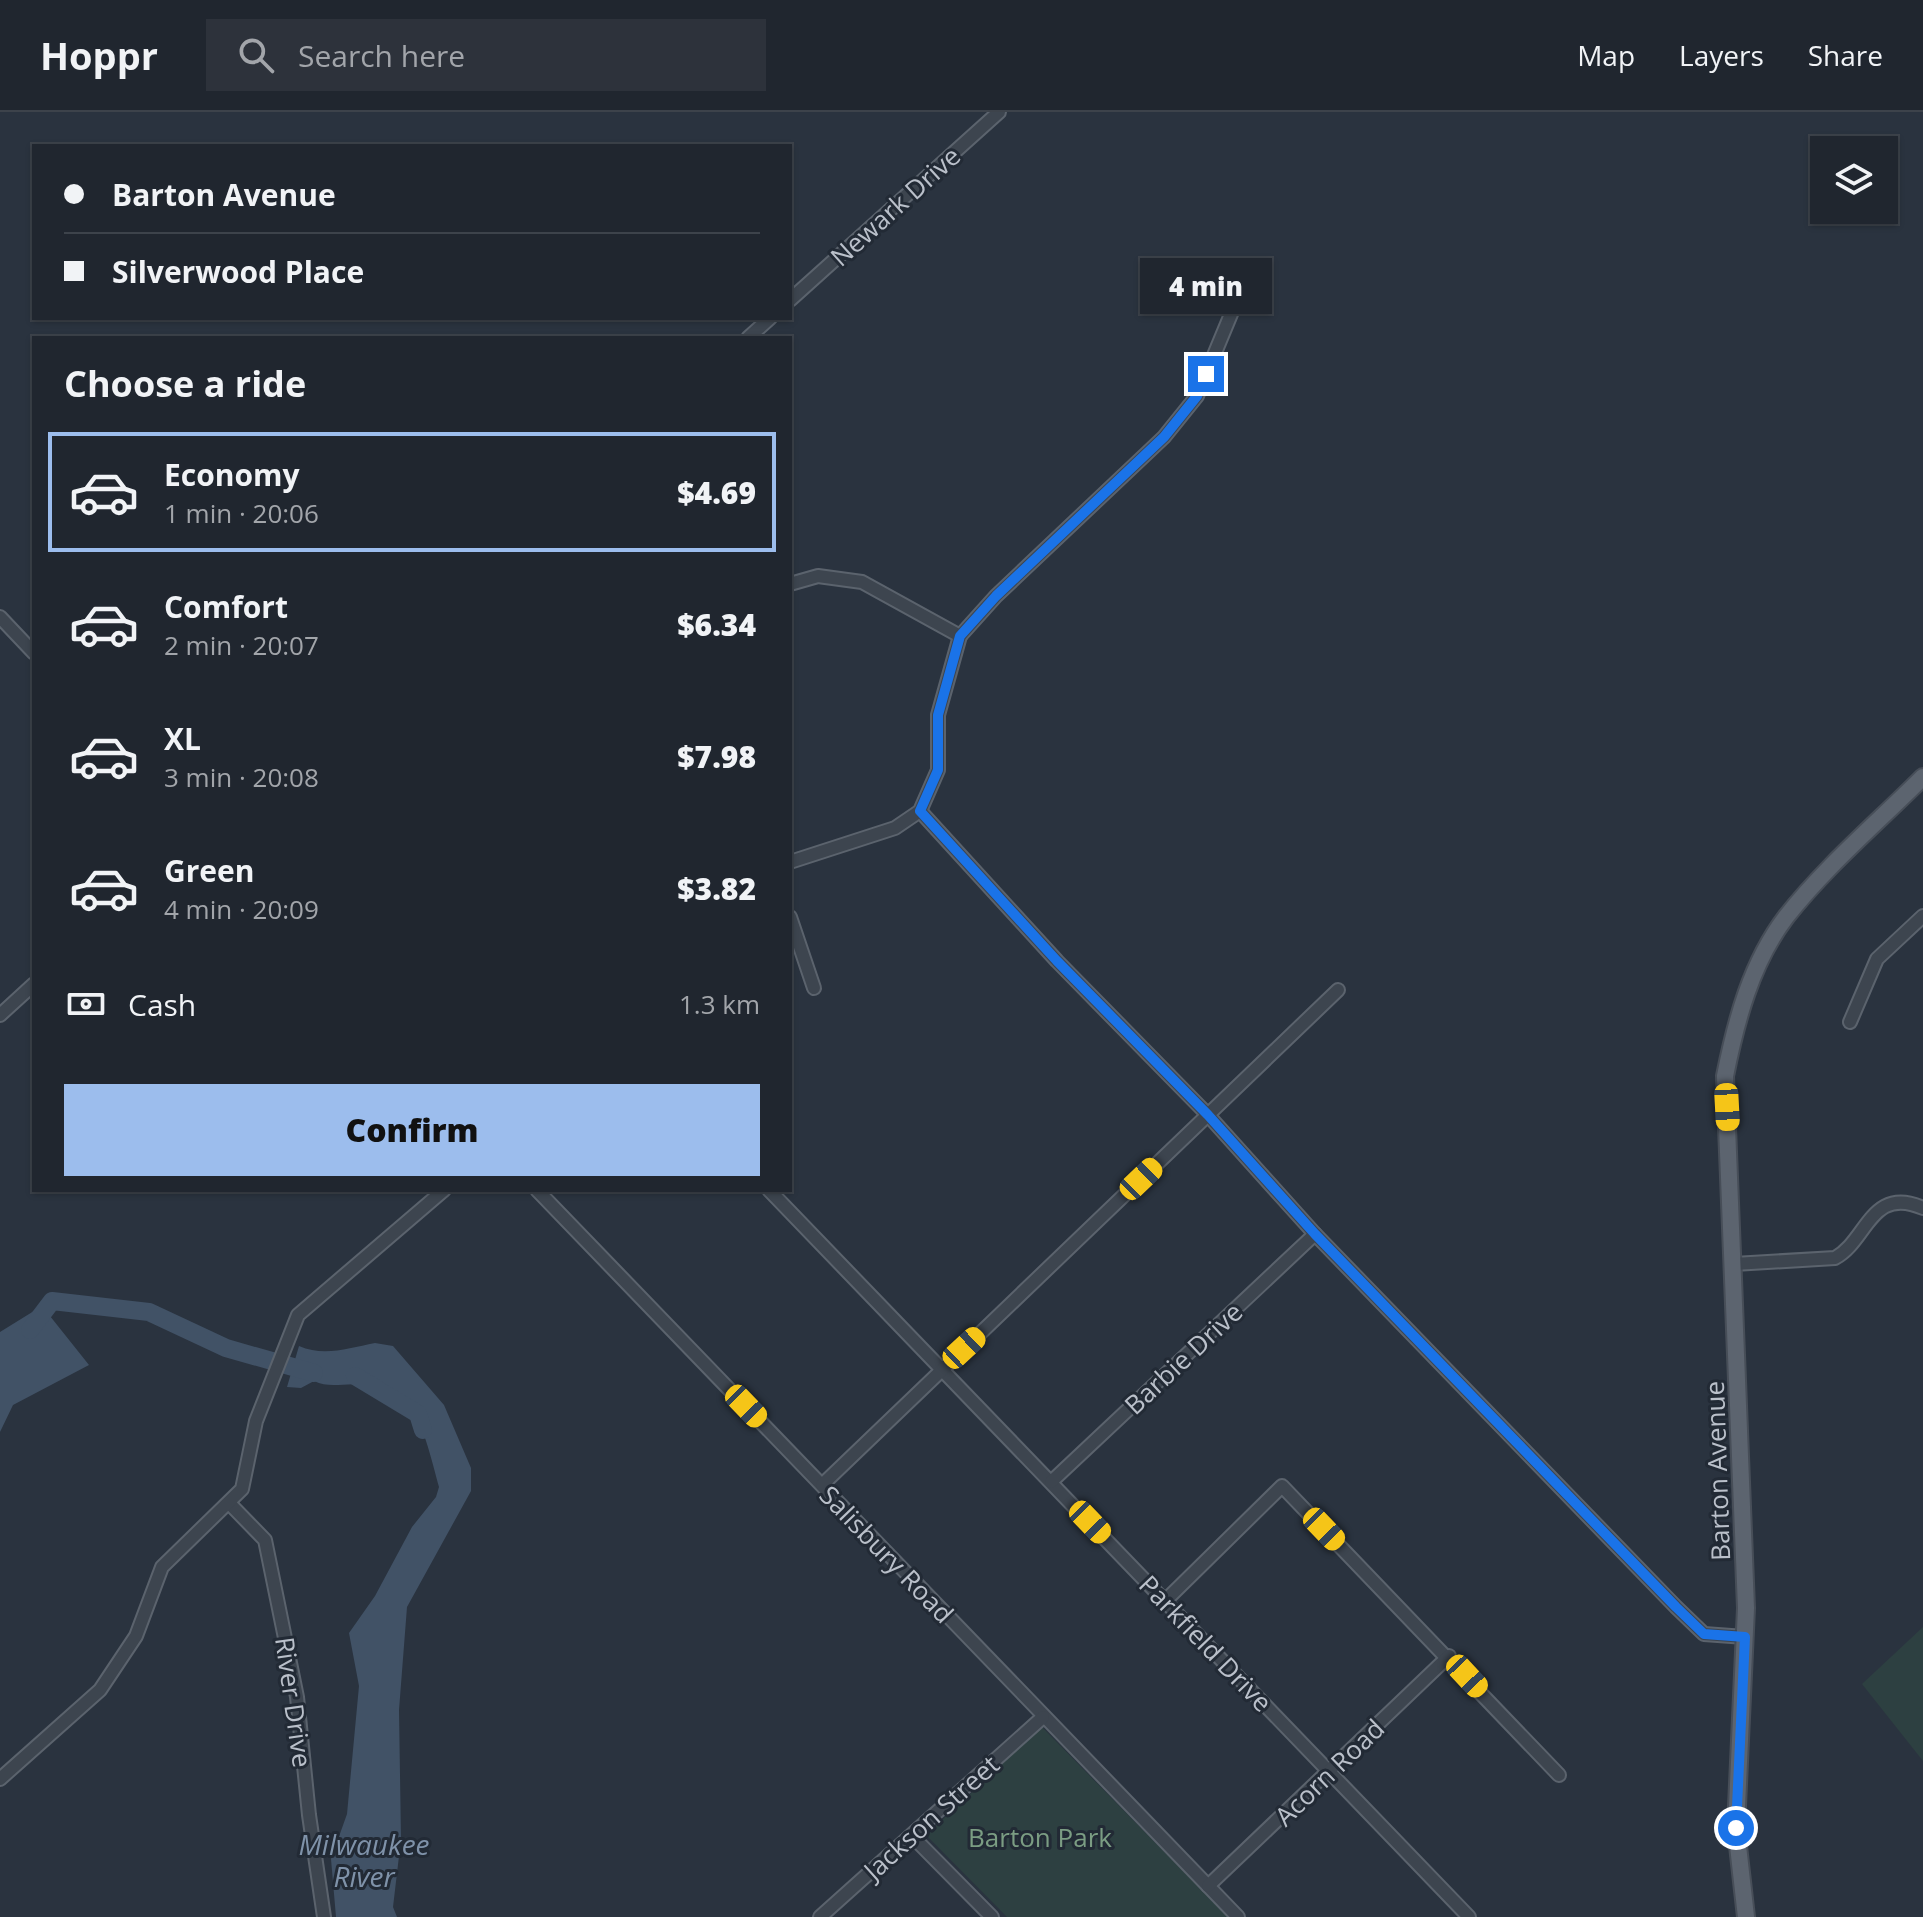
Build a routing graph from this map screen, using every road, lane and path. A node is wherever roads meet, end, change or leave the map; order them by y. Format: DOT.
graph roads {
  1 [pos="999,112"];
  2 [pos="792,298"];
  3 [pos="1234,307"];
  4 [pos="768,320"];
  5 [pos="750,336"];
  6 [pos="792,583"];
  7 [pos="0,617"];
  8 [pos="960,636"];
  9 [pos="32,651"];
  10 [pos="1923,777"];
  11 [pos="920,811"];
  12 [pos="792,861"];
  13 [pos="1923,916"];
  14 [pos="792,923"];
  15 [pos="32,986"];
  16 [pos="814,988"];
  17 [pos="1338,990"];
  18 [pos="0,1015"];
  19 [pos="1850,1022"];
  20 [pos="1208,1115"];
  21 [pos="442,1192"];
  22 [pos="539,1192"];
  23 [pos="771,1192"];
  24 [pos="1923,1208"];
  25 [pos="1315,1234"];
  26 [pos="1734,1264"];
  27 [pos="942,1369"];
  28 [pos="1051,1482"];
  29 [pos="822,1485"];
  30 [pos="229,1503"];
  31 [pos="1166,1600"];
  32 [pos="1745,1637"];
  33 [pos="1449,1656"];
  34 [pos="1043,1717"];
  35 [pos="1330,1772"];
  36 [pos="1559,1775"];
  37 [pos="0,1779"];
  38 [pos="912,1836"];
  39 [pos="1208,1886"];
  40 [pos="324,1917"];
  41 [pos="820,1917"];
  42 [pos="992,1917"];
  43 [pos="1238,1917"];
  44 [pos="1469,1917"];
  45 [pos="1746,1917"];
  1 -- 2 [label="street, Newark Drive"];
  3 -- 8 [label="street"];
  4 -- 5 [label="street"];
  6 -- 8 [label="street"];
  7 -- 9 [label="street"];
  8 -- 11 [label="street"];
  10 -- 26 [label="main road, Barton Avenue"];
  11 -- 12 [label="street"];
  11 -- 20 [label="street"];
  13 -- 19 [label="street"];
  14 -- 16 [label="street"];
  15 -- 18 [label="street"];
  17 -- 20 [label="street"];
  20 -- 25 [label="street"];
  20 -- 27 [label="street"];
  21 -- 30 [label="street"];
  22 -- 29 [label="street, Salisbury Road"];
  23 -- 27 [label="street, Parkfield Drive"];
  24 -- 26 [label="street"];
  25 -- 28 [label="street, Barbie Drive"];
  25 -- 32 [label="street"];
  26 -- 32 [label="main road, Barton Avenue"];
  27 -- 28 [label="street, Parkfield Drive"];
  27 -- 29 [label="street"];
  28 -- 31 [label="street, Parkfield Drive"];
  29 -- 34 [label="street, Salisbury Road"];
  30 -- 37 [label="street"];
  30 -- 40 [label="street, River Drive"];
  31 -- 33 [label="street"];
  31 -- 35 [label="street, Parkfield Drive"];
  32 -- 45 [label="main road, Barton Avenue"];
  33 -- 35 [label="street, Acorn Road"];
  33 -- 36 [label="street"];
  34 -- 38 [label="street, Jackson Street"];
  34 -- 39 [label="street, Salisbury Road"];
  35 -- 39 [label="street, Acorn Road"];
  35 -- 44 [label="street, Parkfield Drive"];
  38 -- 41 [label="street, Jackson Street"];
  38 -- 42 [label="street"];
  39 -- 43 [label="street, Salisbury Road"];
}
